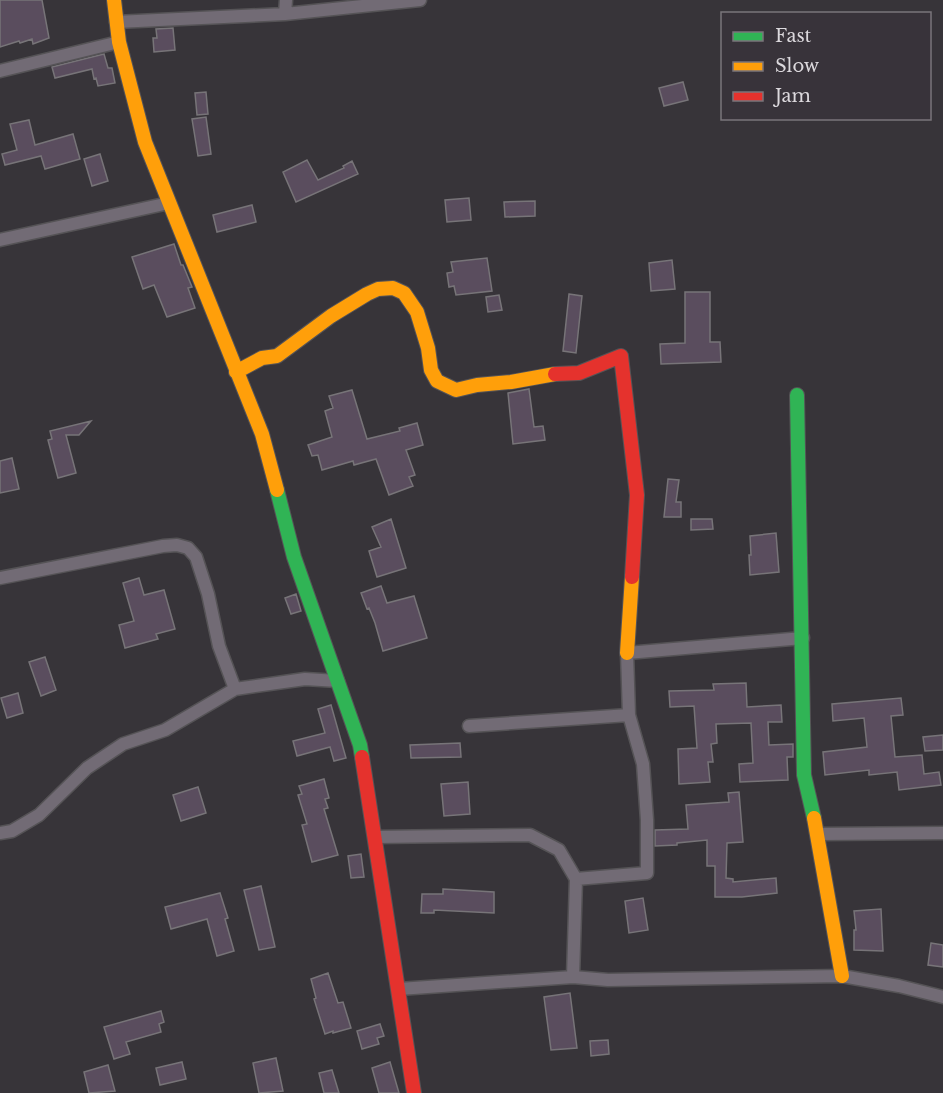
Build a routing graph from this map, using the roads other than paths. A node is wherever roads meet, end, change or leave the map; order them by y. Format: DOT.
graph roads {
  1 [pos="114,0"];
  2 [pos="285,0"];
  3 [pos="420,0"];
  4 [pos="285,14"];
  5 [pos="116,22"];
  6 [pos="119,42"];
  7 [pos="0,71"];
  8 [pos="169,203"];
  9 [pos="0,240"];
  10 [pos="236,372"];
  11 [pos="797,395"];
  12 [pos="0,578"];
  13 [pos="803,638"];
  14 [pos="627,652"];
  15 [pos="338,681"];
  16 [pos="234,689"];
  17 [pos="629,715"];
  18 [pos="469,726"];
  19 [pos="0,832"];
  20 [pos="943,832"];
  21 [pos="818,834"];
  22 [pos="375,837"];
  23 [pos="576,879"];
  24 [pos="842,976"];
  25 [pos="573,977"];
  26 [pos="399,989"];
  27 [pos="943,997"];
  28 [pos="414,1093"];
  1 -- 5 [label="street"];
  2 -- 4 [label="street"];
  3 -- 4 [label="street"];
  4 -- 5 [label="street"];
  5 -- 6 [label="street"];
  6 -- 7 [label="street"];
  6 -- 8 [label="street"];
  8 -- 9 [label="street"];
  8 -- 10 [label="street"];
  10 -- 14 [label="street"];
  10 -- 15 [label="street"];
  11 -- 13 [label="street"];
  12 -- 16 [label="street"];
  13 -- 14 [label="street"];
  13 -- 21 [label="street"];
  14 -- 17 [label="street"];
  15 -- 16 [label="street"];
  15 -- 22 [label="street"];
  16 -- 19 [label="street"];
  17 -- 18 [label="street"];
  17 -- 23 [label="street"];
  20 -- 21 [label="street"];
  21 -- 24 [label="street"];
  22 -- 23 [label="street"];
  22 -- 26 [label="street"];
  23 -- 25 [label="street"];
  24 -- 25 [label="street"];
  24 -- 27 [label="street"];
  25 -- 26 [label="street"];
  26 -- 28 [label="street"];
}
